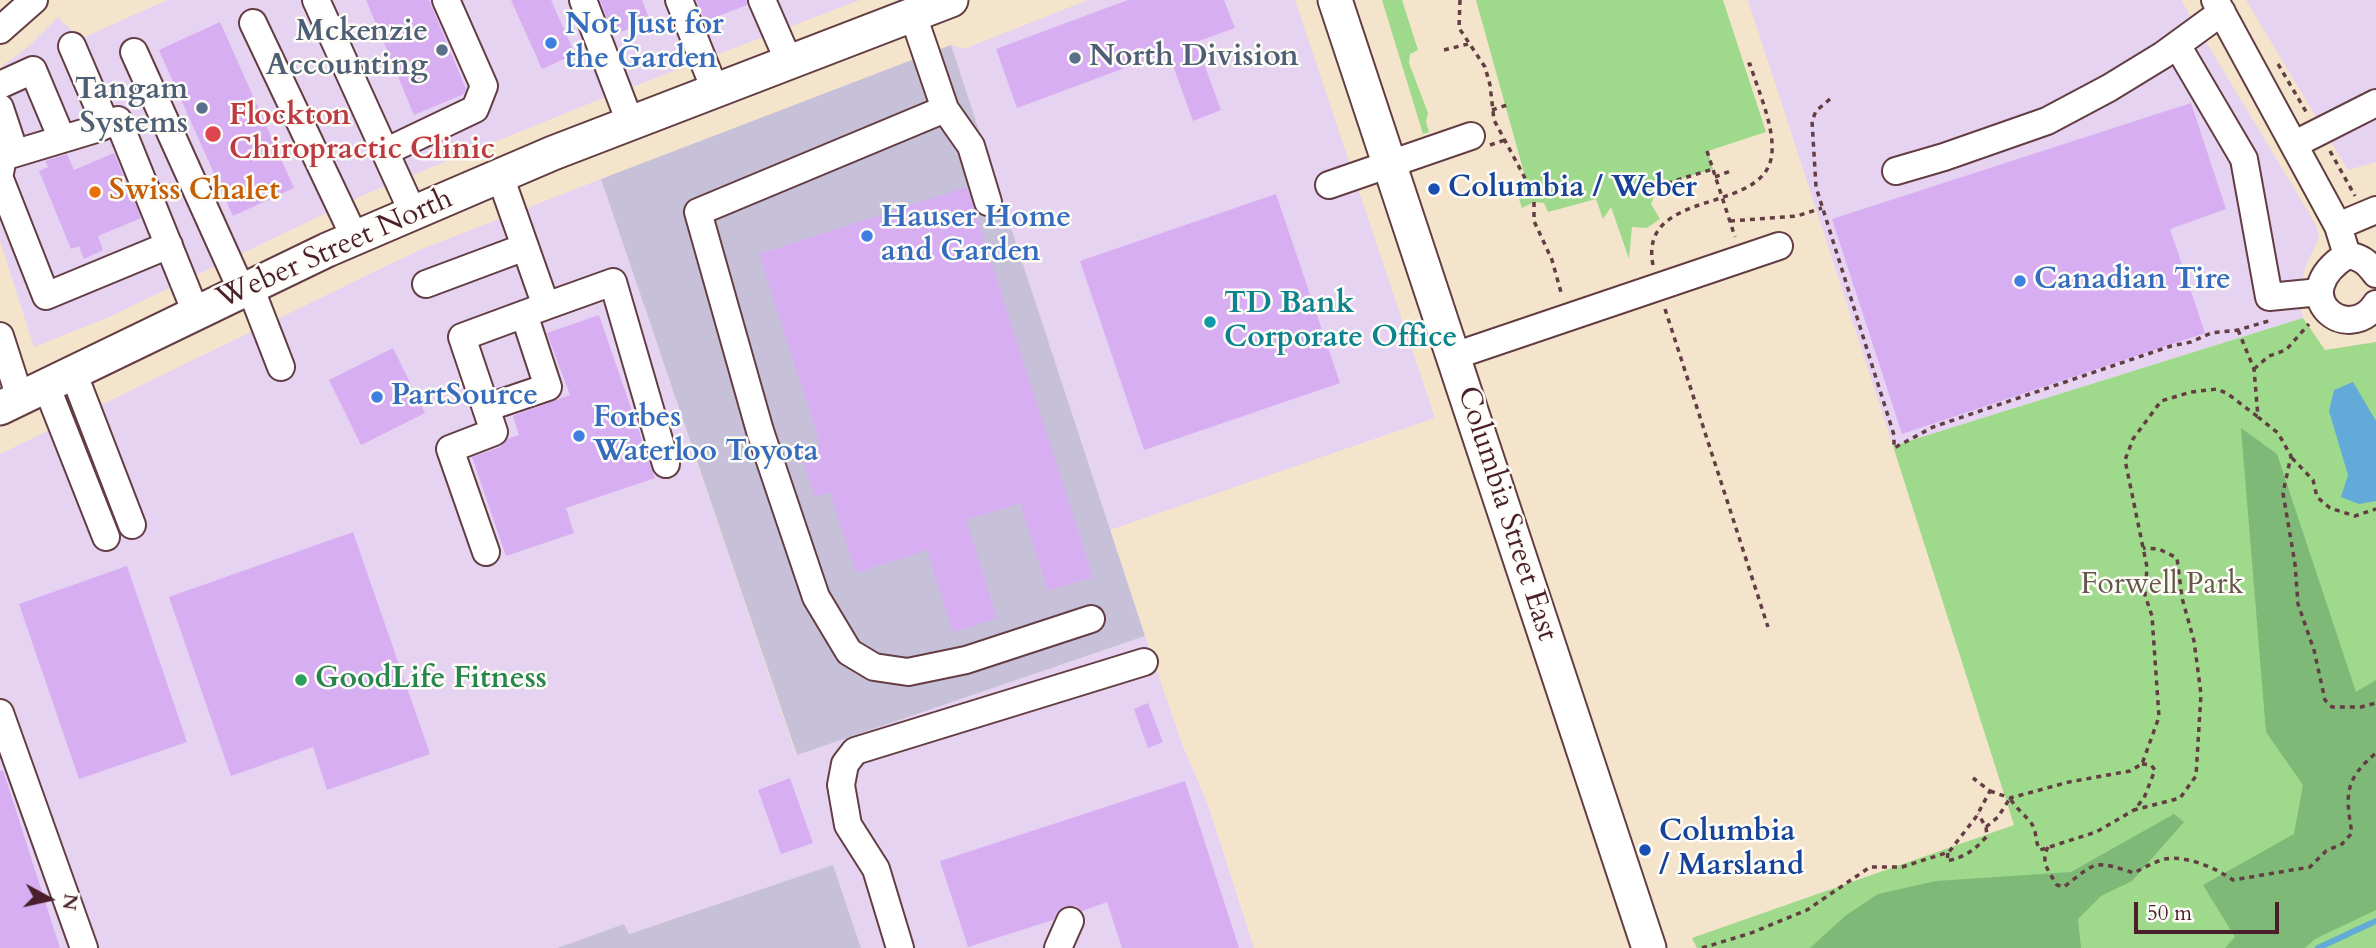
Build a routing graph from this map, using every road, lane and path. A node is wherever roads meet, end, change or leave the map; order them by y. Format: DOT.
graph roads {
  1 [pos="34,0"];
  2 [pos="316,0"];
  3 [pos="446,0"];
  4 [pos="583,0"];
  5 [pos="679,0"];
  6 [pos="762,0"];
  7 [pos="951,0"];
  8 [pos="1335,0"];
  9 [pos="1460,0"];
  10 [pos="2219,6"];
  11 [pos="913,15"];
  12 [pos="253,23"];
  13 [pos="0,30"];
  14 [pos="1468,44"];
  15 [pos="2177,44"];
  16 [pos="72,46"];
  17 [pos="1444,50"];
  18 [pos="134,51"];
  19 [pos="2276,60"];
  20 [pos="789,62"];
  21 [pos="1744,66"];
  22 [pos="0,85"];
  23 [pos="715,90"];
  24 [pos="1830,99"];
  25 [pos="156,102"];
  26 [pos="2376,103"];
  27 [pos="1510,104"];
  28 [pos="0,108"];
  29 [pos="945,109"];
  30 [pos="1492,110"];
  31 [pos="630,122"];
  32 [pos="112,123"];
  33 [pos="2318,132"];
  34 [pos="1471,136"];
  35 [pos="62,139"];
  36 [pos="2295,144"];
  37 [pos="1707,151"];
  38 [pos="385,152"];
  39 [pos="1390,164"];
  40 [pos="5,168"];
  41 [pos="1713,169"];
  42 [pos="1733,170"];
  43 [pos="1896,171"];
  44 [pos="500,176"];
  45 [pos="1716,177"];
  46 [pos="1526,180"];
  47 [pos="1659,183"];
  48 [pos="1329,186"];
  49 [pos="1722,196"];
  50 [pos="988,202"];
  51 [pos="1534,202"];
  52 [pos="1822,208"];
  53 [pos="2371,212"];
  54 [pos="413,213"];
  55 [pos="1730,220"];
  56 [pos="2338,226"];
  57 [pos="355,238"];
  58 [pos="1735,239"];
  59 [pos="169,245"];
  60 [pos="1779,246"];
  61 [pos="525,247"];
  62 [pos="2347,256"];
  63 [pos="2376,274"];
  64 [pos="426,284"];
  65 [pos="1659,288"];
  66 [pos="246,289"];
  67 [pos="2323,301"];
  68 [pos="2376,304"];
  69 [pos="535,310"];
  70 [pos="196,313"];
  71 [pos="2283,317"];
  72 [pos="1570,318"];
  73 [pos="2238,330"];
  74 [pos="0,335"];
  75 [pos="1454,356"];
  76 [pos="281,367"];
  77 [pos="2254,369"];
  78 [pos="35,391"];
  79 [pos="485,408"];
  80 [pos="2258,417"];
  81 [pos="2291,456"];
  82 [pos="666,464"];
  83 [pos="2376,509"];
  84 [pos="132,525"];
  85 [pos="106,537"];
  86 [pos="2143,548"];
  87 [pos="486,552"];
  88 [pos="1091,619"];
  89 [pos="1768,627"];
  90 [pos="1144,662"];
  91 [pos="2376,703"];
  92 [pos="0,713"];
  93 [pos="2376,753"];
  94 [pos="2142,764"];
  95 [pos="1973,778"];
  96 [pos="1990,791"];
  97 [pos="2010,798"];
  98 [pos="2134,810"];
  99 [pos="1978,814"];
  100 [pos="1986,827"];
  101 [pos="2048,847"];
  102 [pos="1949,852"];
  103 [pos="1070,921"];
  104 [pos="84,948"];
  105 [pos="901,948"];
  106 [pos="1058,948"];
  107 [pos="1649,948"];
  108 [pos="1702,948"];
  1 -- 13 [label="street"];
  2 -- 38 [label="street"];
  3 -- 38 [label="street"];
  4 -- 31 [label="street"];
  5 -- 23 [label="street"];
  6 -- 20 [label="street"];
  7 -- 11 [label="main road, Weber Street North"];
  8 -- 39 [label="main road, Columbia Street East"];
  9 -- 14 [label="path"];
  10 -- 15 [label="street"];
  10 -- 36 [label="street"];
  11 -- 20 [label="main road, Weber Street North"];
  11 -- 29 [label="street"];
  12 -- 57 [label="street"];
  14 -- 17 [label="path"];
  14 -- 30 [label="path"];
  15 -- 43 [label="street"];
  15 -- 67 [label="street"];
  16 -- 32 [label="street"];
  18 -- 25 [label="street"];
  19 -- 33 [label="path"];
  20 -- 23 [label="main road, Weber Street North"];
  21 -- 49 [label="path"];
  22 -- 35 [label="street"];
  23 -- 31 [label="main road, Weber Street North"];
  24 -- 52 [label="path"];
  25 -- 32 [label="street"];
  25 -- 66 [label="street"];
  26 -- 33 [label="street"];
  27 -- 30 [label="path"];
  28 -- 40 [label="street"];
  29 -- 50 [label="street"];
  29 -- 88 [label="street"];
  30 -- 46 [label="path"];
  31 -- 44 [label="main road, Weber Street North"];
  32 -- 35 [label="street"];
  32 -- 59 [label="street"];
  33 -- 36 [label="street"];
  33 -- 53 [label="path"];
  34 -- 39 [label="street"];
  35 -- 40 [label="street"];
  36 -- 56 [label="street"];
  37 -- 41 [label="path"];
  38 -- 54 [label="street"];
  39 -- 48 [label="street"];
  39 -- 75 [label="main road, Columbia Street East"];
  40 -- 59 [label="street"];
  41 -- 45 [label="path"];
  41 -- 47 [label="path"];
  42 -- 45 [label="path"];
  44 -- 54 [label="main road, Weber Street North"];
  44 -- 61 [label="street"];
  45 -- 49 [label="path"];
  49 -- 55 [label="path"];
  49 -- 65 [label="path"];
  51 -- 72 [label="path"];
  52 -- 55 [label="path"];
  52 -- 73 [label="path"];
  53 -- 56 [label="street"];
  54 -- 57 [label="main road, Weber Street North"];
  55 -- 58 [label="path"];
  56 -- 62 [label="street"];
  57 -- 66 [label="main road, Weber Street North"];
  59 -- 70 [label="street"];
  60 -- 65 [label="street"];
  61 -- 64 [label="street"];
  61 -- 69 [label="street"];
  62 -- 63 [label="street"];
  62 -- 67 [label="street"];
  65 -- 72 [label="street"];
  65 -- 89 [label="path"];
  66 -- 70 [label="main road, Weber Street North"];
  66 -- 76 [label="street"];
  67 -- 68 [label="street"];
  67 -- 77 [label="path"];
  69 -- 79 [label="street"];
  69 -- 79 [label="street"];
  69 -- 82 [label="street"];
  70 -- 78 [label="main road, Weber Street North"];
  71 -- 73 [label="path"];
  72 -- 75 [label="street"];
  73 -- 77 [label="path"];
  74 -- 78 [label="street"];
  75 -- 107 [label="main road, Columbia Street East"];
  77 -- 80 [label="path"];
  78 -- 84 [label="street"];
  78 -- 85 [label="street"];
  79 -- 87 [label="street"];
  80 -- 81 [label="path"];
  80 -- 86 [label="path"];
  81 -- 83 [label="path"];
  81 -- 91 [label="path"];
  86 -- 94 [label="path"];
  86 -- 98 [label="path"];
  90 -- 105 [label="street"];
  92 -- 104 [label="street"];
  93 -- 101 [label="path"];
  94 -- 97 [label="path"];
  94 -- 98 [label="path"];
  95 -- 96 [label="path"];
  96 -- 97 [label="path"];
  96 -- 99 [label="path"];
  97 -- 100 [label="path"];
  97 -- 101 [label="path"];
  98 -- 101 [label="path"];
  99 -- 100 [label="path"];
  99 -- 102 [label="path"];
  100 -- 102 [label="path"];
  102 -- 108 [label="path"];
  103 -- 106 [label="street"];
}
